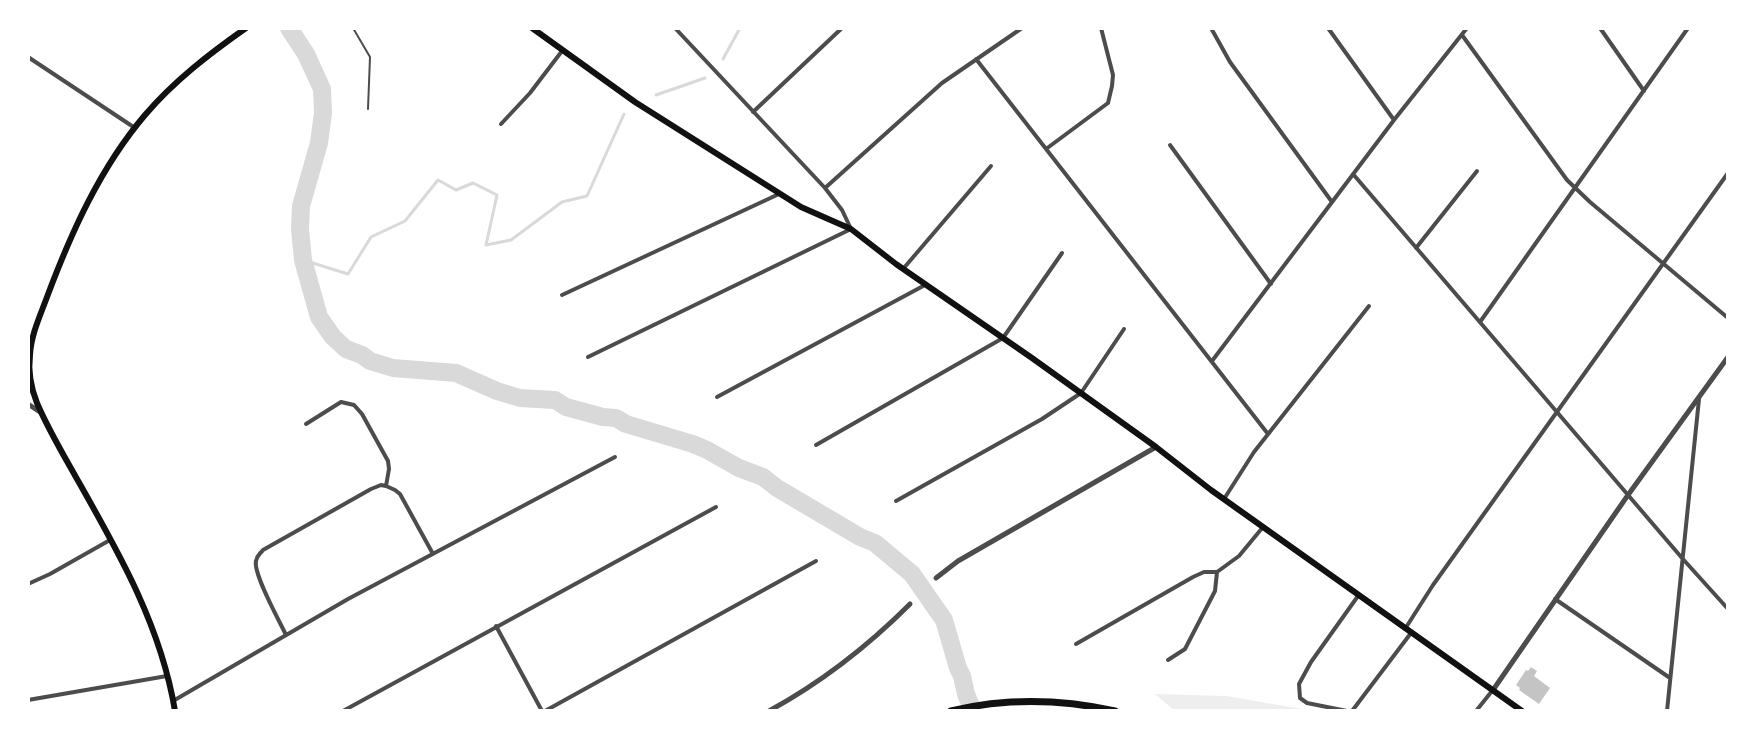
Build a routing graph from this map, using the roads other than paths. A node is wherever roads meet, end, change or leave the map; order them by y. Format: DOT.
graph roads {
  1 [pos="246,28"];
  2 [pos="353,28"];
  3 [pos="532,28"];
  4 [pos="675,28"];
  5 [pos="842,28"];
  6 [pos="1022,28"];
  7 [pos="1101,28"];
  8 [pos="1211,28"];
  9 [pos="1328,28"];
  10 [pos="1467,28"];
  11 [pos="1600,28"];
  12 [pos="1688,28"];
  13 [pos="1462,35"];
  14 [pos="562,51"];
  15 [pos="28,57"];
  16 [pos="976,59"];
  17 [pos="1644,91"];
  18 [pos="368,109"];
  19 [pos="753,112"];
  20 [pos="1394,120"];
  21 [pos="501,124"];
  22 [pos="135,128"];
  23 [pos="1170,145"];
  24 [pos="1046,149"];
  25 [pos="991,166"];
  26 [pos="1477,171"];
  27 [pos="1728,173"];
  28 [pos="1353,174"];
  29 [pos="825,188"];
  30 [pos="1576,188"];
  31 [pos="779,194"];
  32 [pos="1332,202"];
  33 [pos="851,229"];
  34 [pos="1416,248"];
  35 [pos="1062,253"];
  36 [pos="1664,263"];
  37 [pos="903,269"];
  38 [pos="1271,284"];
  39 [pos="925,285"];
  40 [pos="562,295"];
  41 [pos="1369,306"];
  42 [pos="1728,318"];
  43 [pos="1480,322"];
  44 [pos="1124,329"];
  45 [pos="1003,338"];
  46 [pos="31,343"];
  47 [pos="28,351"];
  48 [pos="588,357"];
  49 [pos="1728,357"];
  50 [pos="1212,361"];
  51 [pos="1081,393"];
  52 [pos="717,397"];
  53 [pos="1699,397"];
  54 [pos="28,404"];
  55 [pos="40,412"];
  56 [pos="1557,412"];
  57 [pos="306,424"];
  58 [pos="1268,434"];
  59 [pos="816,445"];
  60 [pos="1156,447"];
  61 [pos="615,457"];
  62 [pos="386,486"];
  63 [pos="1628,495"];
  64 [pos="1224,499"];
  65 [pos="896,501"];
  66 [pos="716,507"];
  67 [pos="1263,526"];
  68 [pos="111,539"];
  69 [pos="433,554"];
  70 [pos="1682,558"];
  71 [pos="816,561"];
  72 [pos="1217,572"];
  73 [pos="936,578"];
  74 [pos="28,584"];
  75 [pos="1358,595"];
  76 [pos="1555,599"];
  77 [pos="910,604"];
  78 [pos="1728,609"];
  79 [pos="496,626"];
  80 [pos="1409,631"];
  81 [pos="286,635"];
  82 [pos="1076,644"];
  83 [pos="1168,660"];
  84 [pos="167,676"];
  85 [pos="1670,678"];
  86 [pos="1493,690"];
  87 [pos="28,700"];
  88 [pos="173,701"];
  89 [pos="175,711"];
  90 [pos="343,711"];
  91 [pos="544,711"];
  92 [pos="769,711"];
  93 [pos="951,711"];
  94 [pos="1115,711"];
  95 [pos="1350,711"];
  96 [pos="1476,711"];
  97 [pos="1522,711"];
  98 [pos="1667,711"];
  1 -- 22 [label="main road"];
  2 -- 18 [label="lane"];
  3 -- 14 [label="main road"];
  4 -- 19 [label="street"];
  5 -- 19 [label="street"];
  6 -- 16 [label="street"];
  7 -- 24 [label="street"];
  8 -- 32 [label="street"];
  9 -- 20 [label="street"];
  10 -- 13 [label="street"];
  11 -- 17 [label="street"];
  12 -- 17 [label="street"];
  13 -- 20 [label="street"];
  13 -- 30 [label="street"];
  14 -- 21 [label="street"];
  14 -- 31 [label="main road"];
  15 -- 22 [label="street"];
  16 -- 24 [label="street"];
  16 -- 29 [label="street"];
  17 -- 30 [label="street"];
  19 -- 29 [label="street"];
  20 -- 28 [label="street"];
  22 -- 46 [label="main road"];
  23 -- 38 [label="street"];
  24 -- 50 [label="street"];
  25 -- 37 [label="street"];
  26 -- 34 [label="street"];
  27 -- 36 [label="street"];
  28 -- 32 [label="street"];
  28 -- 34 [label="street"];
  29 -- 33 [label="street"];
  30 -- 36 [label="street"];
  30 -- 43 [label="street"];
  31 -- 33 [label="main road"];
  31 -- 40 [label="street"];
  32 -- 38 [label="street"];
  33 -- 37 [label="main road"];
  33 -- 48 [label="street"];
  34 -- 43 [label="street"];
  35 -- 45 [label="street"];
  36 -- 42 [label="street"];
  36 -- 56 [label="street"];
  37 -- 39 [label="main road"];
  38 -- 50 [label="street"];
  39 -- 45 [label="main road"];
  39 -- 52 [label="street"];
  41 -- 58 [label="street"];
  43 -- 56 [label="street"];
  44 -- 51 [label="street"];
  45 -- 51 [label="main road"];
  45 -- 59 [label="street"];
  46 -- 47 [label="street"];
  46 -- 55 [label="main road"];
  49 -- 53 [label="street"];
  50 -- 58 [label="street"];
  51 -- 60 [label="main road"];
  51 -- 65 [label="street"];
  53 -- 63 [label="street"];
  53 -- 70 [label="street"];
  54 -- 55 [label="street"];
  55 -- 68 [label="main road"];
  56 -- 63 [label="street"];
  56 -- 80 [label="street"];
  57 -- 62 [label="street"];
  58 -- 64 [label="street"];
  60 -- 64 [label="main road"];
  60 -- 73 [label="street"];
  61 -- 69 [label="street"];
  62 -- 69 [label="street"];
  62 -- 81 [label="street"];
  63 -- 70 [label="street"];
  63 -- 76 [label="street"];
  64 -- 67 [label="main road"];
  66 -- 79 [label="street"];
  67 -- 72 [label="street"];
  67 -- 75 [label="main road"];
  68 -- 74 [label="street"];
  68 -- 84 [label="main road"];
  69 -- 81 [label="street"];
  70 -- 78 [label="street"];
  70 -- 85 [label="street"];
  71 -- 91 [label="street"];
  72 -- 82 [label="street"];
  72 -- 83 [label="street"];
  75 -- 80 [label="main road"];
  75 -- 95 [label="street"];
  76 -- 85 [label="street"];
  76 -- 86 [label="street"];
  77 -- 92 [label="street"];
  79 -- 90 [label="street"];
  79 -- 91 [label="street"];
  80 -- 86 [label="main road"];
  80 -- 95 [label="street"];
  81 -- 88 [label="street"];
  84 -- 87 [label="street"];
  84 -- 88 [label="main road"];
  85 -- 98 [label="street"];
  86 -- 96 [label="street"];
  86 -- 97 [label="main road"];
  88 -- 89 [label="main road"];
  93 -- 94 [label="main road"];
}
